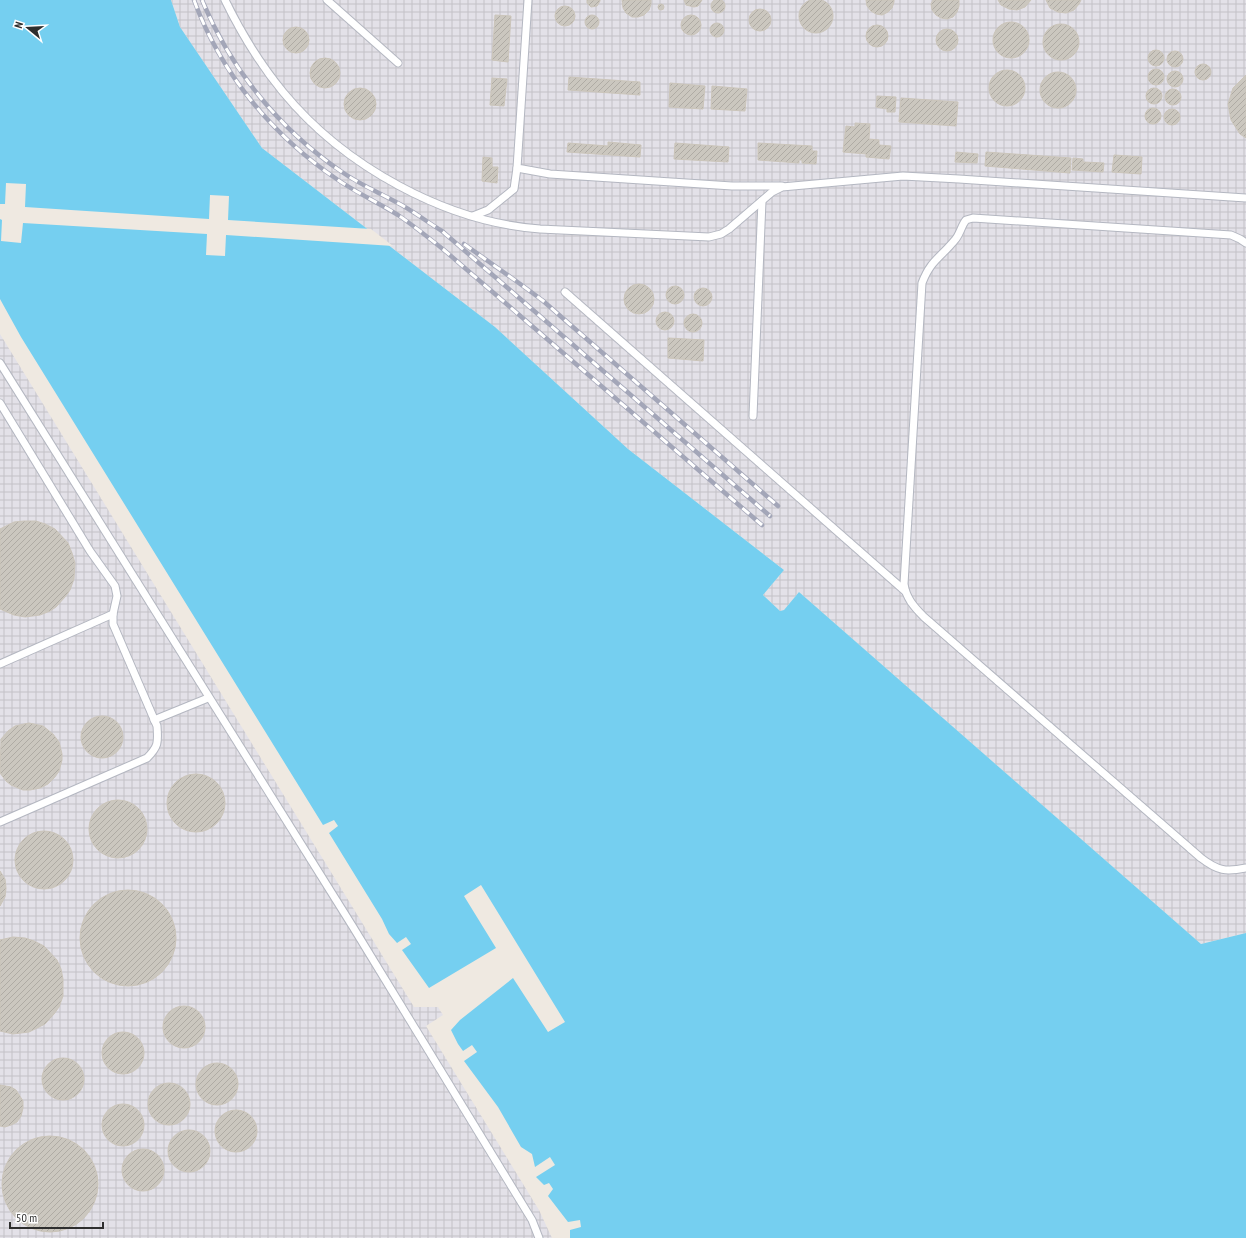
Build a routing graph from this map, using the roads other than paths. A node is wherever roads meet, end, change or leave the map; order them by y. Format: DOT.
graph roads {
  1 [pos="225,0"];
  2 [pos="327,0"];
  3 [pos="528,0"];
  4 [pos="398,63"];
  5 [pos="517,168"];
  6 [pos="792,186"];
  7 [pos="1246,198"];
  8 [pos="762,201"];
  9 [pos="473,216"];
  10 [pos="1246,243"];
  11 [pos="565,292"];
  12 [pos="0,363"];
  13 [pos="0,403"];
  14 [pos="752,416"];
  15 [pos="905,591"];
  16 [pos="113,614"];
  17 [pos="0,664"];
  18 [pos="208,698"];
  19 [pos="154,720"];
  20 [pos="0,822"];
  21 [pos="1246,868"];
  22 [pos="539,1238"];
  1 -- 9 [label="lane"];
  2 -- 4 [label="lane"];
  3 -- 5 [label="lane"];
  5 -- 6 [label="lane"];
  5 -- 9 [label="lane"];
  6 -- 7 [label="lane"];
  6 -- 8 [label="lane"];
  8 -- 9 [label="lane"];
  8 -- 14 [label="lane"];
  10 -- 15 [label="lane"];
  11 -- 15 [label="lane"];
  12 -- 18 [label="lane"];
  13 -- 16 [label="lane"];
  15 -- 21 [label="lane"];
  16 -- 17 [label="lane"];
  16 -- 19 [label="lane"];
  18 -- 19 [label="lane"];
  18 -- 22 [label="lane"];
  19 -- 20 [label="lane"];
}
